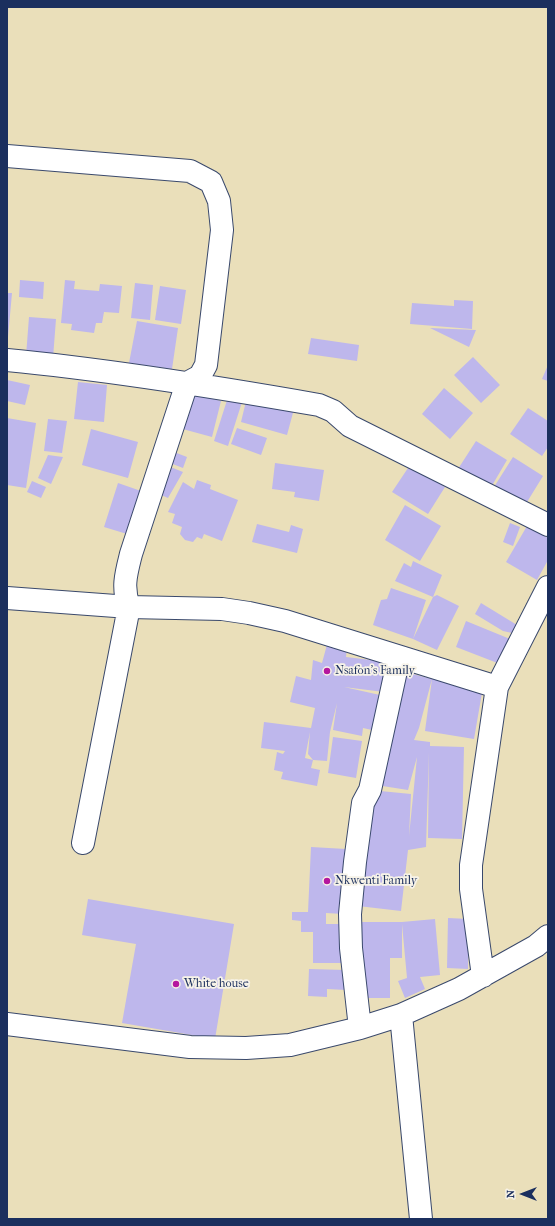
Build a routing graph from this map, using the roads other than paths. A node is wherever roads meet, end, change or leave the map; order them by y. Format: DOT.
graph roads {
  1 [pos="7,156"];
  2 [pos="7,360"];
  3 [pos="188,383"];
  4 [pos="548,525"];
  5 [pos="548,587"];
  6 [pos="7,598"];
  7 [pos="129,607"];
  8 [pos="399,656"];
  9 [pos="497,687"];
  10 [pos="83,843"];
  11 [pos="548,936"];
  12 [pos="483,976"];
  13 [pos="401,1015"];
  14 [pos="7,1024"];
  15 [pos="360,1028"];
  16 [pos="421,1219"];
  1 -- 3 [label="street"];
  2 -- 3 [label="street"];
  3 -- 4 [label="street"];
  3 -- 7 [label="street"];
  5 -- 9 [label="street"];
  6 -- 7 [label="street"];
  7 -- 8 [label="street"];
  7 -- 10 [label="street"];
  8 -- 9 [label="street"];
  8 -- 15 [label="street"];
  9 -- 12 [label="street"];
  11 -- 12 [label="street"];
  12 -- 13 [label="street"];
  13 -- 15 [label="street"];
  13 -- 16 [label="street"];
  14 -- 15 [label="street"];
}
